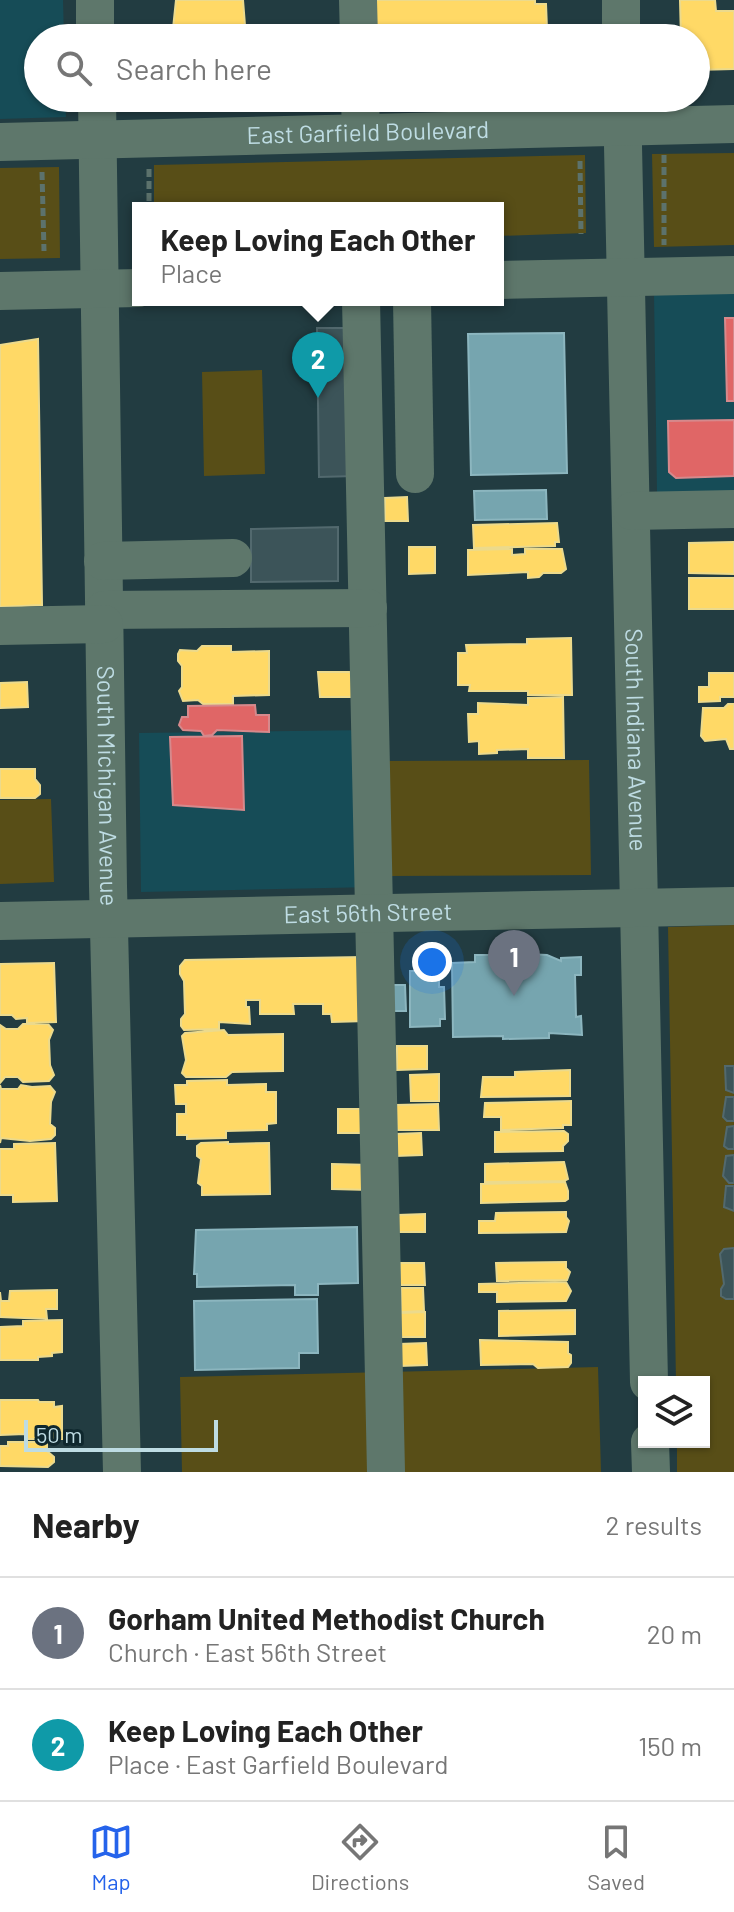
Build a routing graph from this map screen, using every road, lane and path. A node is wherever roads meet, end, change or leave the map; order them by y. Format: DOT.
graph roads {
  1 [pos="95,0"];
  2 [pos="358,0"];
  3 [pos="621,0"];
  4 [pos="95,24"];
  5 [pos="359,24"];
  6 [pos="621,24"];
  7 [pos="97,112"];
  8 [pos="623,112"];
  9 [pos="360,115"];
  10 [pos="734,124"];
  11 [pos="97,139"];
  12 [pos="0,142"];
  13 [pos="664,154"];
  14 [pos="580,161"];
  15 [pos="42,166"];
  16 [pos="149,166"];
  17 [pos="149,202"];
  18 [pos="581,234"];
  19 [pos="664,246"];
  20 [pos="44,251"];
  21 [pos="734,275"];
  22 [pos="628,278"];
  23 [pos="504,280"];
  24 [pos="132,288"];
  25 [pos="99,289"];
  26 [pos="0,291"];
  27 [pos="361,306"];
  28 [pos="412,306"];
  29 [pos="415,474"];
  30 [pos="734,509"];
  31 [pos="632,511"];
  32 [pos="233,558"];
  33 [pos="103,561"];
  34 [pos="368,608"];
  35 [pos="104,617"];
  36 [pos="0,626"];
  37 [pos="734,906"];
  38 [pos="640,908"];
  39 [pos="374,913"];
  40 [pos="109,918"];
  41 [pos="0,921"];
  42 [pos="649,1376"];
  43 [pos="650,1448"];
  44 [pos="122,1472"];
  45 [pos="386,1472"];
  46 [pos="651,1472"];
  1 -- 4 [label="street"];
  2 -- 5 [label="street"];
  3 -- 6 [label="street"];
  7 -- 11 [label="street, South Michigan Avenue"];
  8 -- 9 [label="street, East Garfield Boulevard"];
  8 -- 10 [label="street, East Garfield Boulevard"];
  8 -- 22 [label="street, South Indiana Avenue"];
  9 -- 11 [label="street, East Garfield Boulevard"];
  11 -- 12 [label="street, East Garfield Boulevard"];
  11 -- 25 [label="street, South Michigan Avenue"];
  13 -- 19 [label="path"];
  14 -- 18 [label="path"];
  15 -- 20 [label="path"];
  16 -- 17 [label="path"];
  21 -- 22 [label="street"];
  22 -- 23 [label="street"];
  22 -- 31 [label="street, South Indiana Avenue"];
  24 -- 25 [label="street"];
  25 -- 26 [label="street"];
  25 -- 33 [label="street, South Michigan Avenue"];
  27 -- 34 [label="street"];
  28 -- 29 [label="street"];
  30 -- 31 [label="street"];
  31 -- 38 [label="street, South Indiana Avenue"];
  32 -- 33 [label="street"];
  33 -- 35 [label="street, South Michigan Avenue"];
  34 -- 35 [label="street"];
  34 -- 39 [label="street"];
  35 -- 36 [label="street"];
  35 -- 40 [label="street, South Michigan Avenue"];
  37 -- 38 [label="street, East 56th Street"];
  38 -- 39 [label="street, East 56th Street"];
  38 -- 42 [label="street, South Indiana Avenue"];
  39 -- 40 [label="street, East 56th Street"];
  39 -- 45 [label="street"];
  40 -- 41 [label="street, East 56th Street"];
  40 -- 44 [label="street, South Michigan Avenue"];
  43 -- 46 [label="street"];
}
